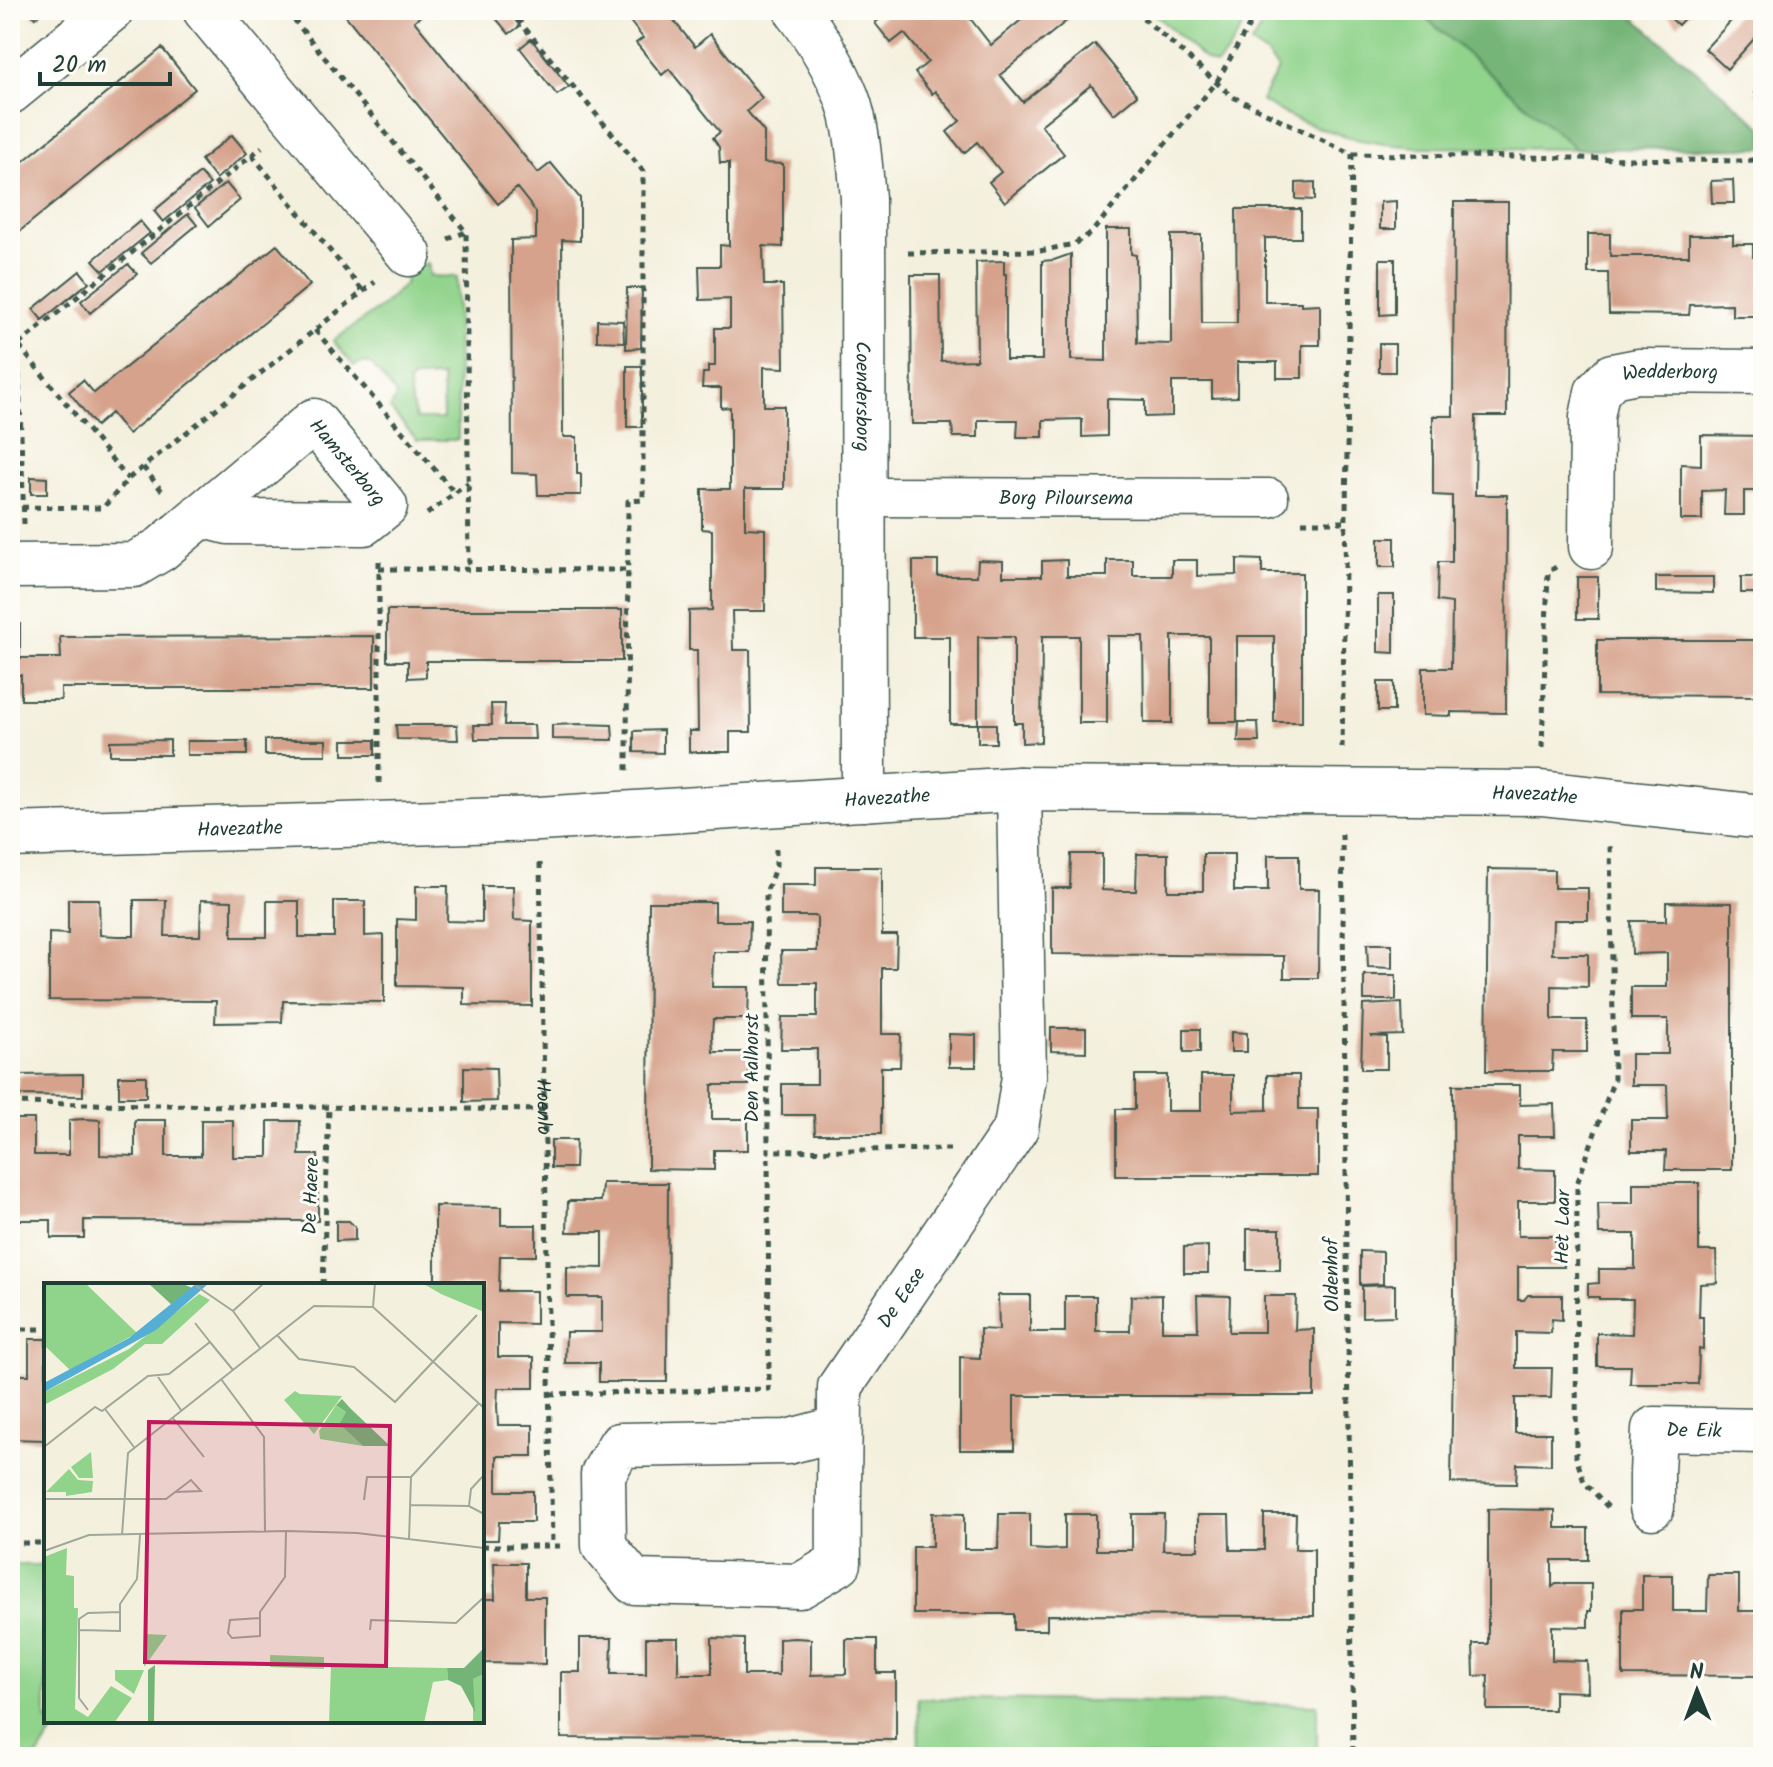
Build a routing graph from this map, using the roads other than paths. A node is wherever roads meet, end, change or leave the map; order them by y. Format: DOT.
graph roads {
  1 [pos="111,10"];
  2 [pos="205,10"];
  3 [pos="796,10"];
  4 [pos="10,92"];
  5 [pos="409,254"];
  6 [pos="1763,372"];
  7 [pos="864,497"];
  8 [pos="1269,498"];
  9 [pos="201,515"];
  10 [pos="1591,547"];
  11 [pos="17,566"];
  12 [pos="1019,789"];
  13 [pos="864,799"];
  14 [pos="1763,817"];
  15 [pos="10,835"];
  16 [pos="840,1428"];
  17 [pos="1763,1431"];
  18 [pos="1652,1507"];
  1 -- 4 [label="street"];
  2 -- 5 [label="street"];
  3 -- 7 [label="street, Coendersborg"];
  6 -- 10 [label="street, Wedderborg"];
  7 -- 8 [label="street, Borg Piloursema"];
  7 -- 13 [label="street, Coendersborg"];
  9 -- 11 [label="street"];
  12 -- 13 [label="street, Havezathe"];
  12 -- 14 [label="street, Havezathe"];
  12 -- 16 [label="street, De Eese"];
  13 -- 15 [label="street, Havezathe"];
  16 -- 16 [label="street, De Eese"];
  17 -- 18 [label="street, De Eik"];
}
